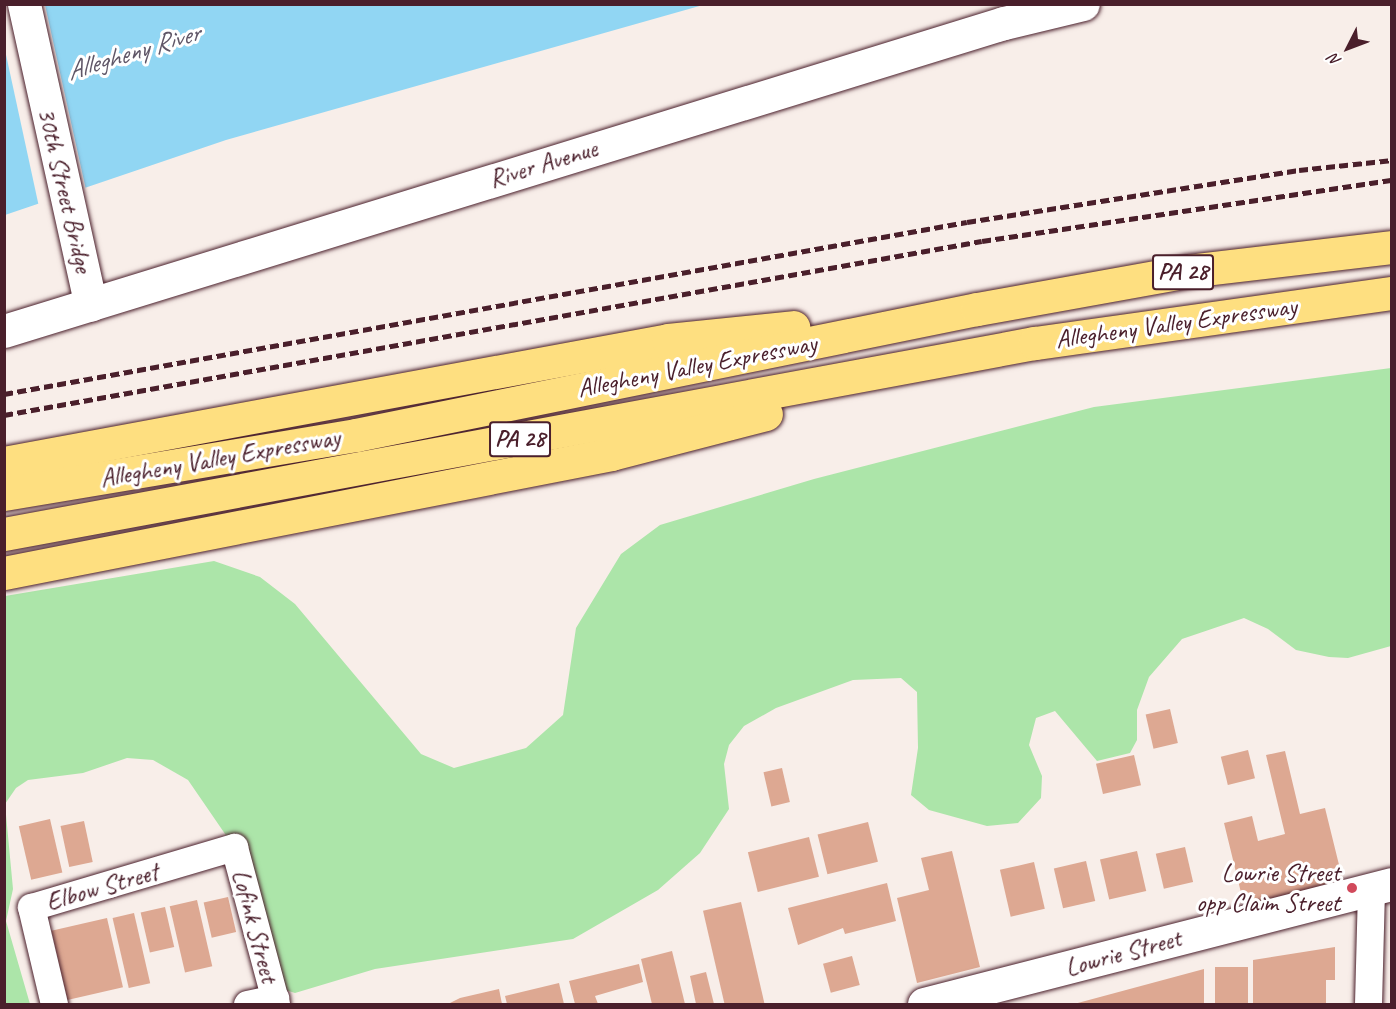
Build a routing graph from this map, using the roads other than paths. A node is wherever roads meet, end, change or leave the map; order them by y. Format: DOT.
graph roads {
  1 [pos="24,4"];
  2 [pos="1083,4"];
  3 [pos="1392,247"];
  4 [pos="1392,293"];
  5 [pos="91,305"];
  6 [pos="977,309"];
  7 [pos="4,331"];
  8 [pos="1035,343"];
  9 [pos="4,463"];
  10 [pos="4,494"];
  11 [pos="4,534"];
  12 [pos="4,573"];
  13 [pos="234,847"];
  14 [pos="1381,886"];
  15 [pos="996,995"];
  16 [pos="276,1001"];
  17 [pos="54,1005"];
  18 [pos="247,1005"];
  19 [pos="924,1005"];
  20 [pos="1368,1005"];
  1 -- 5 [label="street, 30th Street Bridge"];
  2 -- 5 [label="street, River Avenue"];
  3 -- 6 [label="highway, Allegheny Valley Expressway / PA 28"];
  4 -- 8 [label="highway, Allegheny Valley Expressway / PA 28"];
  5 -- 7 [label="street, River Avenue"];
  6 -- 9 [label="highway"];
  6 -- 10 [label="highway, Allegheny Valley Expressway / PA 28"];
  8 -- 11 [label="highway, Allegheny Valley Expressway / PA 28"];
  8 -- 12 [label="highway"];
  13 -- 16 [label="street, Lofink Street"];
  13 -- 17 [label="street, Elbow Street"];
  14 -- 15 [label="street, Lowrie Street"];
  14 -- 20 [label="street"];
  15 -- 19 [label="street, Lowrie Street"];
  16 -- 18 [label="street"];
}
